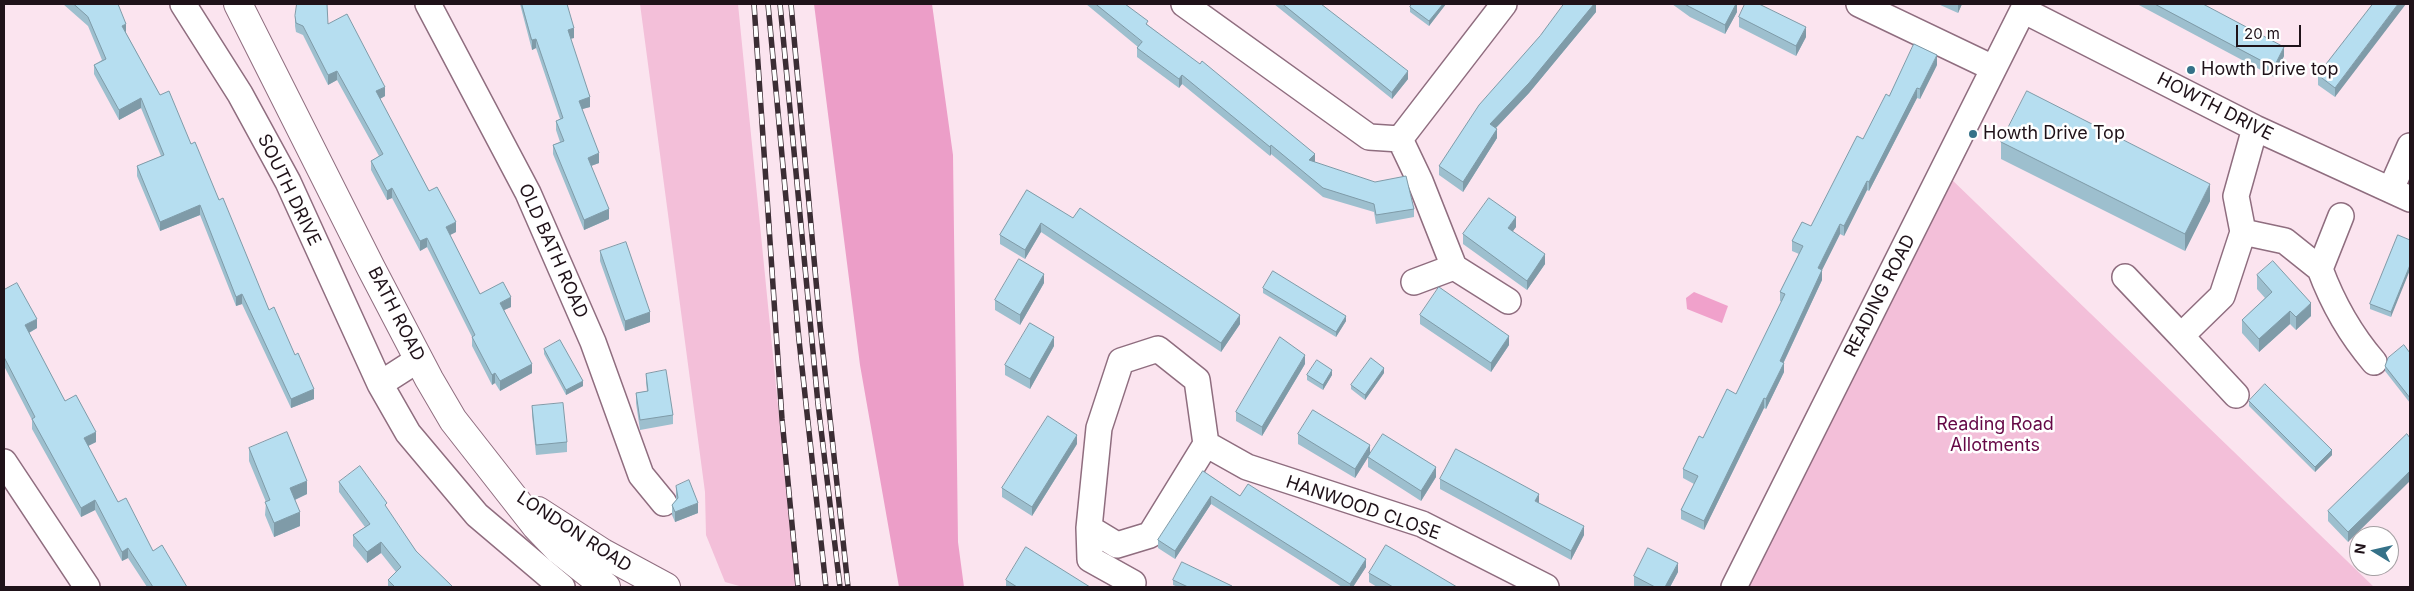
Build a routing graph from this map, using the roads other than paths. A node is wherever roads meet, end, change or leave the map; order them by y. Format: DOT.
graph roads {
  1 [pos="184,4"];
  2 [pos="238,4"];
  3 [pos="428,4"];
  4 [pos="1184,4"];
  5 [pos="1504,4"];
  6 [pos="1859,4"];
  7 [pos="2024,7"];
  8 [pos="1993,68"];
  9 [pos="2255,128"];
  10 [pos="1400,139"];
  11 [pos="2410,146"];
  12 [pos="2401,194"];
  13 [pos="2341,216"];
  14 [pos="2243,232"];
  15 [pos="1454,267"];
  16 [pos="2320,269"];
  17 [pos="2125,277"];
  18 [pos="1414,282"];
  19 [pos="1508,301"];
  20 [pos="2181,336"];
  21 [pos="419,359"];
  22 [pos="2374,362"];
  23 [pos="380,384"];
  24 [pos="2236,395"];
  25 [pos="1206,444"];
  26 [pos="4,462"];
  27 [pos="509,490"];
  28 [pos="664,503"];
  29 [pos="1088,528"];
  30 [pos="1133,584"];
  31 [pos="87,587"];
  32 [pos="562,587"];
  33 [pos="606,587"];
  34 [pos="666,587"];
  35 [pos="1546,587"];
  36 [pos="1734,587"];
  1 -- 23 [label="street, SOUTH DRIVE"];
  2 -- 21 [label="main road, BATH ROAD"];
  3 -- 28 [label="street, OLD BATH ROAD"];
  4 -- 10 [label="street"];
  5 -- 10 [label="street"];
  6 -- 8 [label="street"];
  7 -- 8 [label="street, READING ROAD"];
  7 -- 9 [label="street, HOWTH DRIVE"];
  8 -- 36 [label="street, READING ROAD"];
  9 -- 12 [label="street, HOWTH DRIVE"];
  9 -- 14 [label="street"];
  10 -- 15 [label="street"];
  11 -- 12 [label="street"];
  13 -- 16 [label="street"];
  14 -- 16 [label="street"];
  14 -- 20 [label="street"];
  15 -- 18 [label="street"];
  15 -- 19 [label="street"];
  16 -- 22 [label="street"];
  17 -- 20 [label="street"];
  20 -- 24 [label="street"];
  21 -- 23 [label="street"];
  21 -- 27 [label="main road, BATH ROAD"];
  23 -- 32 [label="street, SOUTH DRIVE"];
  25 -- 29 [label="street"];
  25 -- 29 [label="street"];
  25 -- 35 [label="street, HANWOOD CLOSE"];
  26 -- 31 [label="street"];
  27 -- 33 [label="main road, BATH ROAD"];
  27 -- 34 [label="main road, LONDON ROAD"];
  29 -- 30 [label="street"];
}
